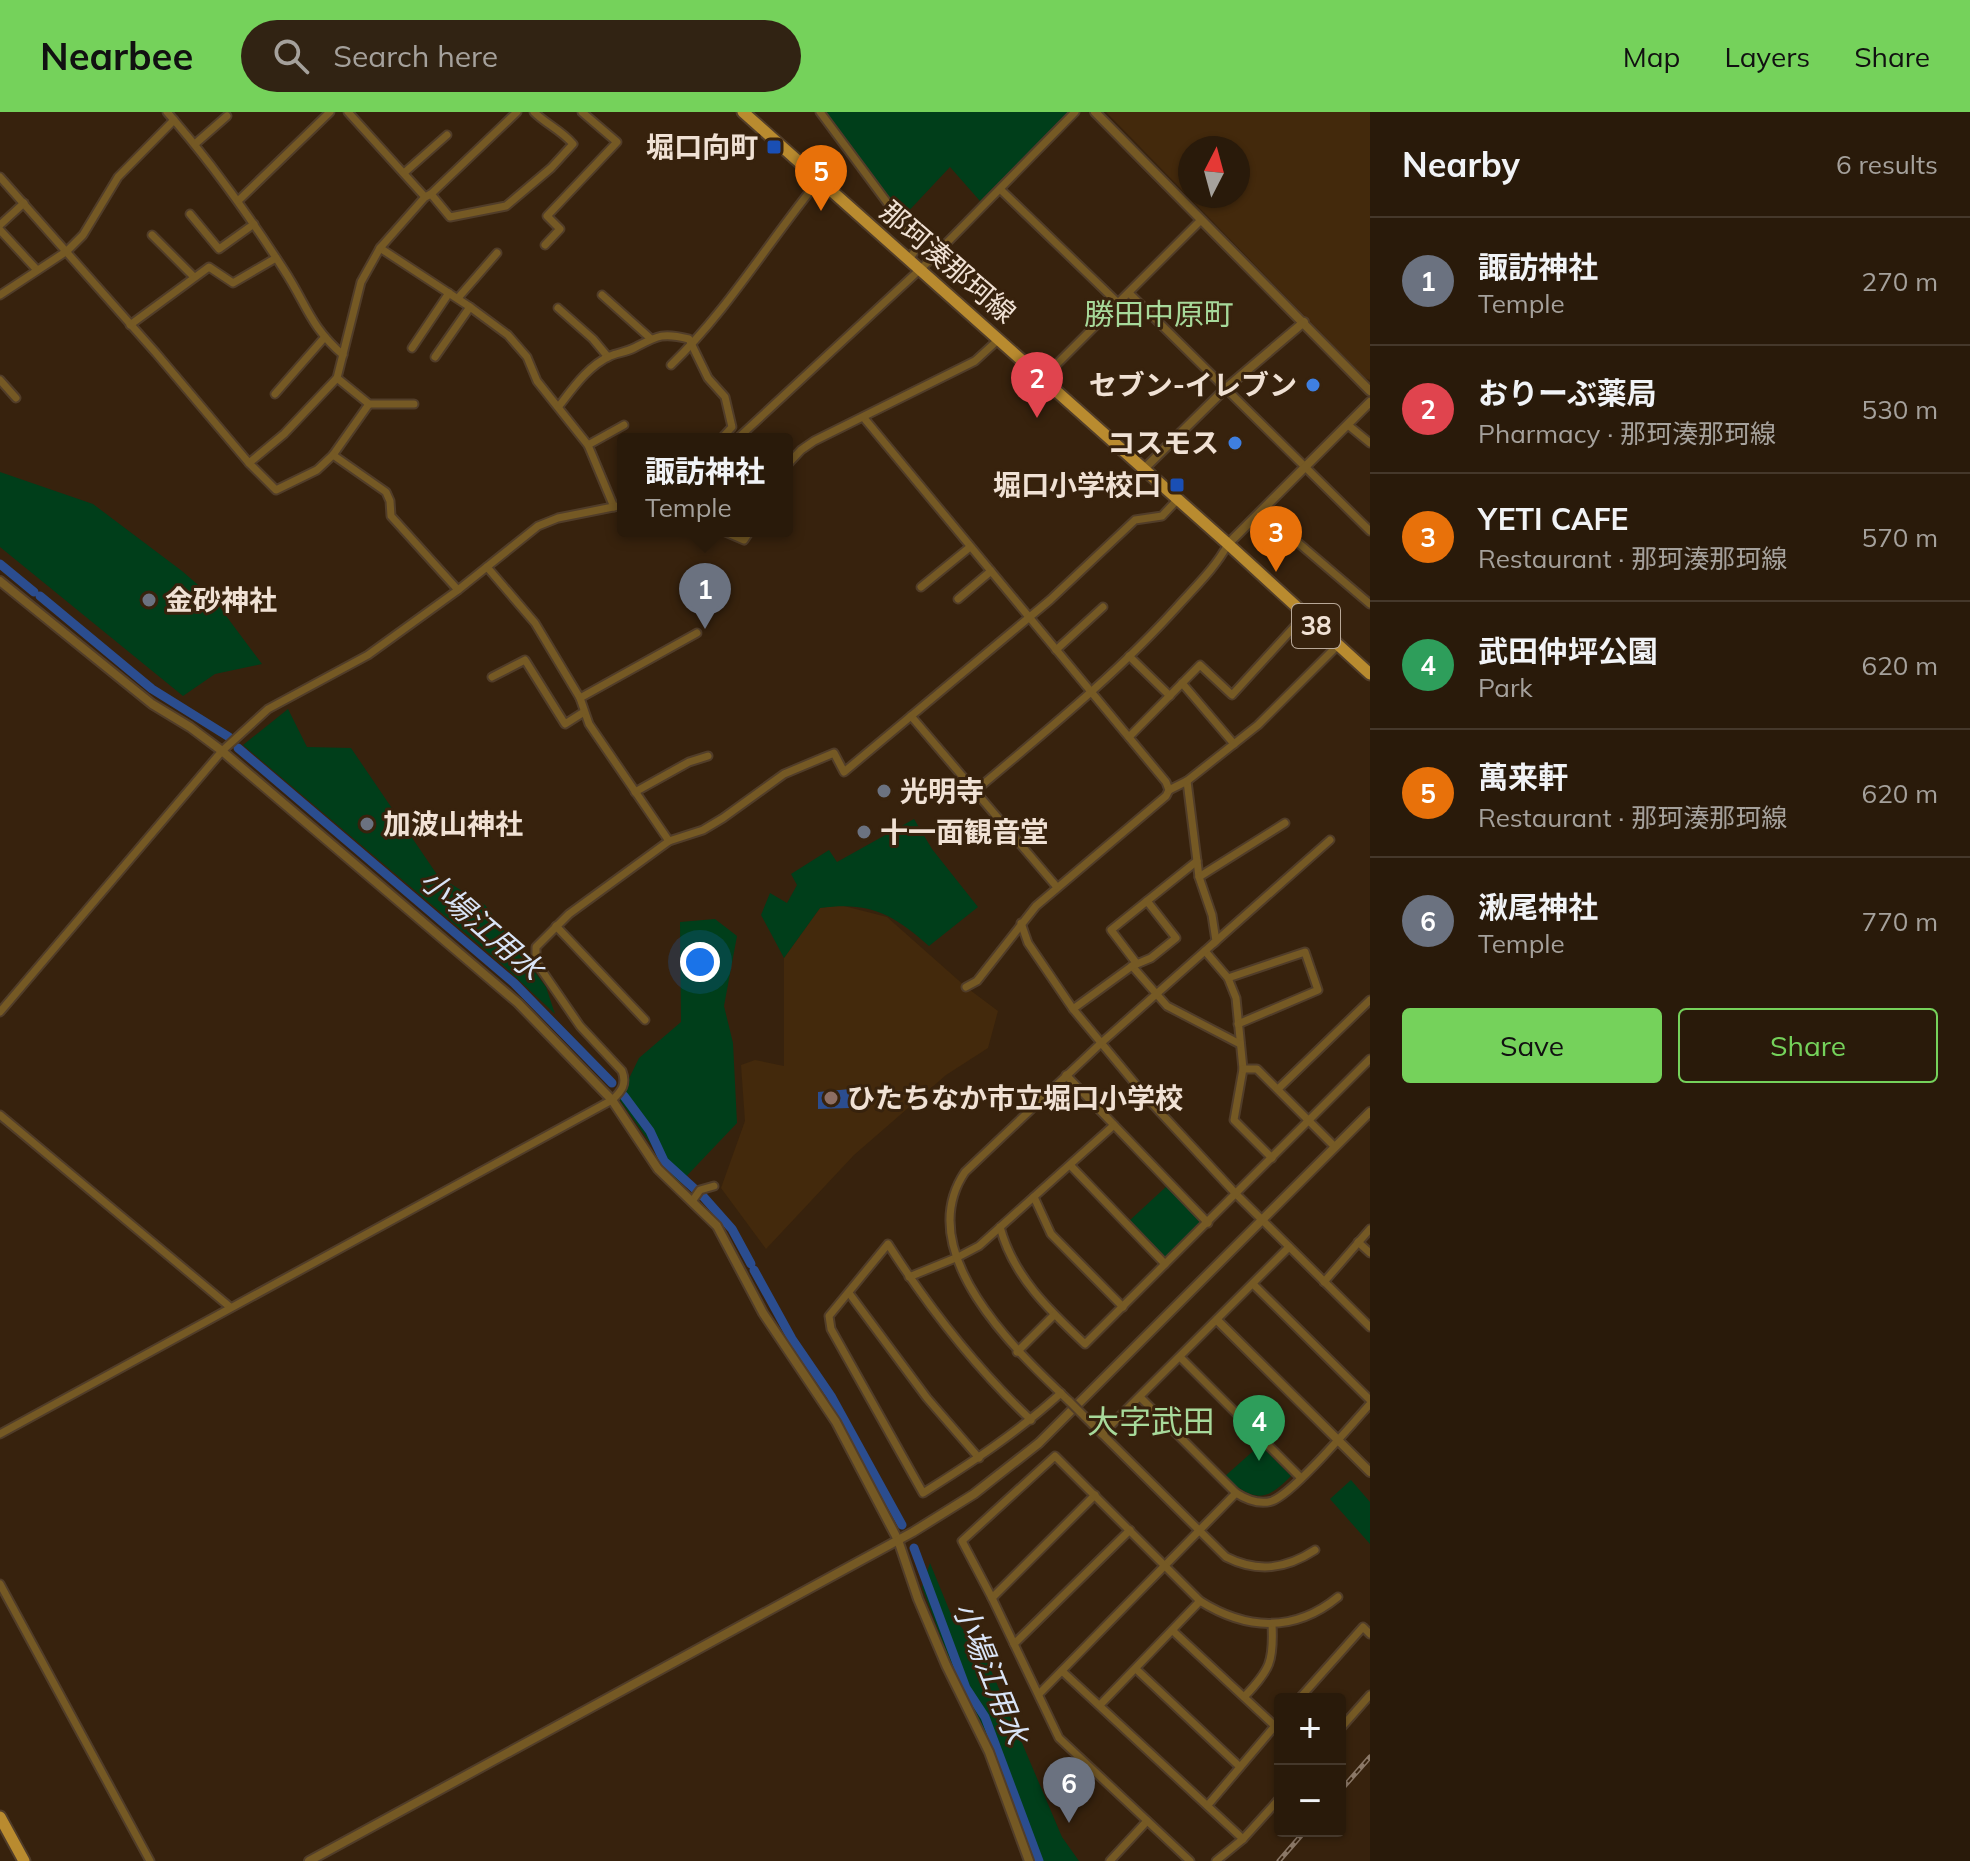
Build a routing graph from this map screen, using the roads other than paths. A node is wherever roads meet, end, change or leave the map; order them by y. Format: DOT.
graph roads {
  1 [pos="330,112"];
  2 [pos="348,112"];
  3 [pos="517,112"];
  4 [pos="534,112"];
  5 [pos="582,112"];
  6 [pos="743,112"];
  7 [pos="820,112"];
  8 [pos="1075,112"];
  9 [pos="1095,112"];
  10 [pos="171,115"];
  11 [pos="227,116"];
  12 [pos="447,135"];
  13 [pos="195,144"];
  14 [pos="404,173"];
  15 [pos="0,177"];
  16 [pos="819,180"];
  17 [pos="1001,190"];
  18 [pos="428,195"];
  19 [pos="239,200"];
  20 [pos="24,203"];
  21 [pos="190,214"];
  22 [pos="1201,220"];
  23 [pos="254,224"];
  24 [pos="0,227"];
  25 [pos="152,235"];
  26 [pos="545,245"];
  27 [pos="380,248"];
  28 [pos="67,251"];
  29 [pos="497,253"];
  30 [pos="276,258"];
  31 [pos="909,260"];
  32 [pos="920,269"];
  33 [pos="37,270"];
  34 [pos="194,277"];
  35 [pos="449,293"];
  36 [pos="1129,293"];
  37 [pos="0,295"];
  38 [pos="602,295"];
  39 [pos="458,298"];
  40 [pos="1118,303"];
  41 [pos="470,307"];
  42 [pos="558,308"];
  43 [pos="1304,322"];
  44 [pos="130,325"];
  45 [pos="324,338"];
  46 [pos="650,338"];
  47 [pos="999,339"];
  48 [pos="692,345"];
  49 [pos="412,348"];
  50 [pos="343,355"];
  51 [pos="435,357"];
  52 [pos="608,357"];
  53 [pos="671,365"];
  54 [pos="337,378"];
  55 [pos="1043,378"];
  56 [pos="0,380"];
  57 [pos="1225,389"];
  58 [pos="1370,391"];
  59 [pos="275,394"];
  60 [pos="16,398"];
  61 [pos="1370,402"];
  62 [pos="369,404"];
  63 [pos="414,404"];
  64 [pos="559,406"];
  65 [pos="864,418"];
  66 [pos="624,425"];
  67 [pos="1348,425"];
  68 [pos="726,433"];
  69 [pos="743,433"];
  70 [pos="1370,443"];
  71 [pos="588,445"];
  72 [pos="333,455"];
  73 [pos="793,459"];
  74 [pos="249,463"];
  75 [pos="1144,469"];
  76 [pos="1305,469"];
  77 [pos="1178,499"];
  78 [pos="617,506"];
  79 [pos="614,507"];
  80 [pos="1261,511"];
  81 [pos="1370,531"];
  82 [pos="1228,544"];
  83 [pos="970,547"];
  84 [pos="487,567"];
  85 [pos="991,571"];
  86 [pos="0,581"];
  87 [pos="921,587"];
  88 [pos="458,590"];
  89 [pos="958,599"];
  90 [pos="1370,604"];
  91 [pos="1103,607"];
  92 [pos="1305,615"];
  93 [pos="1028,616"];
  94 [pos="697,633"];
  95 [pos="1338,645"];
  96 [pos="1056,650"];
  97 [pos="1129,656"];
  98 [pos="1370,674"];
  99 [pos="492,677"];
  100 [pos="1182,683"];
  101 [pos="1093,692"];
  102 [pos="1170,696"];
  103 [pos="580,698"];
  104 [pos="584,712"];
  105 [pos="911,716"];
  106 [pos="1129,737"];
  107 [pos="1234,744"];
  108 [pos="222,751"];
  109 [pos="708,756"];
  110 [pos="1187,781"];
  111 [pos="1169,790"];
  112 [pos="975,791"];
  113 [pos="635,792"];
  114 [pos="1285,823"];
  115 [pos="1330,840"];
  116 [pos="669,841"];
  117 [pos="1197,861"];
  118 [pos="1199,877"];
  119 [pos="1056,886"];
  120 [pos="1147,901"];
  121 [pos="1021,923"];
  122 [pos="556,926"];
  123 [pos="1216,941"];
  124 [pos="1204,952"];
  125 [pos="1134,965"];
  126 [pos="1228,978"];
  127 [pos="966,987"];
  128 [pos="1157,996"];
  129 [pos="1370,1000"];
  130 [pos="1073,1009"];
  131 [pos="0,1012"];
  132 [pos="645,1020"];
  133 [pos="1238,1024"];
  134 [pos="1100,1044"];
  135 [pos="1240,1044"];
  136 [pos="1370,1059"];
  137 [pos="1243,1069"];
  138 [pos="1066,1075"];
  139 [pos="1278,1089"];
  140 [pos="612,1100"];
  141 [pos="1370,1112"];
  142 [pos="0,1115"];
  143 [pos="1309,1121"];
  144 [pos="1114,1125"];
  145 [pos="1335,1147"];
  146 [pos="1272,1158"];
  147 [pos="1071,1166"];
  148 [pos="714,1186"];
  149 [pos="1236,1194"];
  150 [pos="1034,1197"];
  151 [pos="693,1200"];
  152 [pos="1262,1220"];
  153 [pos="1208,1223"];
  154 [pos="1000,1227"];
  155 [pos="1370,1229"];
  156 [pos="1358,1242"];
  157 [pos="1289,1247"];
  158 [pos="1370,1253"];
  159 [pos="958,1257"];
  160 [pos="1165,1264"];
  161 [pos="909,1277"];
  162 [pos="1324,1282"];
  163 [pos="1253,1284"];
  164 [pos="849,1293"];
  165 [pos="230,1307"];
  166 [pos="1123,1307"];
  167 [pos="1054,1315"];
  168 [pos="1217,1320"];
  169 [pos="1370,1327"];
  170 [pos="1017,1352"];
  171 [pos="1181,1358"];
  172 [pos="1061,1393"];
  173 [pos="1140,1397"];
  174 [pos="1370,1402"];
  175 [pos="1031,1420"];
  176 [pos="0,1434"];
  177 [pos="1102,1434"];
  178 [pos="1338,1439"];
  179 [pos="979,1458"];
  180 [pos="1370,1472"];
  181 [pos="1301,1478"];
  182 [pos="1236,1493"];
  183 [pos="1095,1495"];
  184 [pos="1130,1530"];
  185 [pos="1199,1533"];
  186 [pos="898,1540"];
  187 [pos="1315,1550"];
  188 [pos="1166,1567"];
  189 [pos="0,1584"];
  190 [pos="1338,1597"];
  191 [pos="992,1598"];
  192 [pos="1200,1601"];
  193 [pos="1272,1624"];
  194 [pos="1173,1631"];
  195 [pos="1370,1634"];
  196 [pos="1014,1644"];
  197 [pos="1136,1669"];
  198 [pos="1062,1671"];
  199 [pos="1304,1693"];
  200 [pos="1039,1694"];
  201 [pos="1370,1695"];
  202 [pos="1245,1696"];
  203 [pos="1100,1705"];
  204 [pos="1274,1720"];
  205 [pos="1346,1722"];
  206 [pos="1274,1726"];
  207 [pos="1239,1766"];
  208 [pos="1208,1805"];
  209 [pos="1274,1805"];
  210 [pos="0,1817"];
  211 [pos="1147,1821"];
  212 [pos="1243,1839"];
  213 [pos="24,1861"];
  214 [pos="150,1861"];
  215 [pos="309,1861"];
  216 [pos="1029,1861"];
  217 [pos="1110,1861"];
  218 [pos="1190,1861"];
  219 [pos="1216,1861"];
  1 -- 19 [label="street"];
  2 -- 14 [label="street"];
  3 -- 18 [label="street"];
  4 -- 18 [label="street"];
  5 -- 26 [label="street"];
  6 -- 16 [label="main road, 那珂湊那珂線 / 38"];
  7 -- 31 [label="street"];
  8 -- 17 [label="street"];
  9 -- 22 [label="street"];
  10 -- 13 [label="street"];
  10 -- 28 [label="street"];
  11 -- 13 [label="street"];
  12 -- 14 [label="street"];
  13 -- 19 [label="street"];
  14 -- 18 [label="street"];
  15 -- 20 [label="street"];
  16 -- 31 [label="main road, 那珂湊那珂線 / 38"];
  16 -- 48 [label="street"];
  17 -- 32 [label="street"];
  17 -- 40 [label="street"];
  18 -- 27 [label="street"];
  19 -- 23 [label="street"];
  20 -- 24 [label="street"];
  20 -- 28 [label="street"];
  21 -- 23 [label="street"];
  22 -- 36 [label="street"];
  22 -- 43 [label="street"];
  23 -- 30 [label="street"];
  24 -- 33 [label="street"];
  25 -- 34 [label="street"];
  27 -- 35 [label="street"];
  27 -- 50 [label="street"];
  28 -- 33 [label="street"];
  28 -- 44 [label="street"];
  29 -- 39 [label="street"];
  30 -- 34 [label="street"];
  30 -- 45 [label="street"];
  31 -- 32 [label="main road, 那珂湊那珂線 / 38"];
  32 -- 47 [label="main road, 那珂湊那珂線 / 38"];
  32 -- 69 [label="street"];
  33 -- 37 [label="street"];
  34 -- 44 [label="street"];
  35 -- 39 [label="street"];
  35 -- 49 [label="street"];
  36 -- 40 [label="street"];
  36 -- 57 [label="street"];
  38 -- 46 [label="street"];
  39 -- 41 [label="street"];
  40 -- 55 [label="street"];
  41 -- 51 [label="street"];
  41 -- 64 [label="street"];
  42 -- 52 [label="street"];
  43 -- 57 [label="street"];
  43 -- 58 [label="street"];
  44 -- 74 [label="street"];
  45 -- 50 [label="street"];
  45 -- 59 [label="street"];
  46 -- 48 [label="street"];
  46 -- 52 [label="street"];
  47 -- 55 [label="main road, 那珂湊那珂線 / 38"];
  47 -- 65 [label="street"];
  48 -- 53 [label="street"];
  48 -- 68 [label="street"];
  50 -- 54 [label="street"];
  52 -- 64 [label="street"];
  54 -- 62 [label="street"];
  54 -- 74 [label="street"];
  55 -- 75 [label="main road, 那珂湊那珂線 / 38"];
  56 -- 60 [label="street"];
  57 -- 75 [label="street"];
  57 -- 76 [label="street"];
  61 -- 67 [label="street"];
  62 -- 63 [label="street"];
  62 -- 72 [label="street"];
  64 -- 71 [label="street"];
  65 -- 73 [label="street"];
  65 -- 83 [label="street"];
  66 -- 71 [label="street"];
  67 -- 70 [label="street"];
  67 -- 76 [label="street"];
  71 -- 79 [label="street"];
  72 -- 74 [label="street"];
  72 -- 88 [label="street"];
  75 -- 77 [label="main road, 那珂湊那珂線 / 38"];
  76 -- 80 [label="street"];
  76 -- 81 [label="street"];
  77 -- 82 [label="main road, 那珂湊那珂線 / 38"];
  77 -- 93 [label="street"];
  78 -- 79 [label="street"];
  79 -- 84 [label="street"];
  80 -- 82 [label="street"];
  80 -- 90 [label="street"];
  82 -- 92 [label="main road, 那珂湊那珂線 / 38"];
  82 -- 97 [label="street"];
  83 -- 85 [label="street"];
  83 -- 87 [label="street"];
  84 -- 88 [label="street"];
  84 -- 103 [label="street"];
  85 -- 89 [label="street"];
  85 -- 93 [label="street"];
  86 -- 108 [label="street"];
  88 -- 108 [label="street"];
  91 -- 96 [label="street"];
  92 -- 95 [label="main road, 那珂湊那珂線 / 38"];
  92 -- 100 [label="street"];
  93 -- 96 [label="street"];
  93 -- 105 [label="street"];
  94 -- 103 [label="street"];
  95 -- 98 [label="main road, 那珂湊那珂線 / 38"];
  95 -- 107 [label="street"];
  96 -- 101 [label="street"];
  97 -- 101 [label="street"];
  97 -- 102 [label="street"];
  99 -- 104 [label="street"];
  100 -- 102 [label="street"];
  100 -- 107 [label="street"];
  101 -- 106 [label="street"];
  101 -- 112 [label="street"];
  102 -- 106 [label="street"];
  103 -- 104 [label="street"];
  104 -- 113 [label="street"];
  105 -- 112 [label="street"];
  105 -- 116 [label="street"];
  106 -- 111 [label="street"];
  107 -- 110 [label="street"];
  108 -- 131 [label="street"];
  108 -- 140 [label="street"];
  109 -- 113 [label="street"];
  110 -- 111 [label="street"];
  110 -- 117 [label="street"];
  111 -- 119 [label="street"];
  112 -- 119 [label="street"];
  113 -- 116 [label="street"];
  114 -- 118 [label="street"];
  115 -- 123 [label="street"];
  116 -- 122 [label="street"];
  117 -- 118 [label="street"];
  117 -- 120 [label="street"];
  118 -- 123 [label="street"];
  119 -- 121 [label="street"];
  120 -- 125 [label="street"];
  120 -- 125 [label="street"];
  121 -- 127 [label="street"];
  121 -- 130 [label="street"];
  122 -- 132 [label="street"];
  122 -- 140 [label="street"];
  123 -- 124 [label="street"];
  124 -- 126 [label="street"];
  124 -- 128 [label="street"];
  125 -- 128 [label="street"];
  125 -- 130 [label="street"];
  126 -- 133 [label="street"];
  126 -- 133 [label="street"];
  128 -- 134 [label="street"];
  128 -- 135 [label="street"];
  129 -- 139 [label="street"];
  130 -- 134 [label="street"];
  133 -- 135 [label="street"];
  134 -- 138 [label="street"];
  134 -- 149 [label="street"];
  135 -- 137 [label="street"];
  136 -- 143 [label="street"];
  137 -- 139 [label="street"];
  137 -- 146 [label="street"];
  138 -- 144 [label="street"];
  138 -- 159 [label="street"];
  139 -- 143 [label="street"];
  140 -- 151 [label="street"];
  140 -- 165 [label="street"];
  141 -- 145 [label="street"];
  142 -- 165 [label="street"];
  143 -- 145 [label="street"];
  143 -- 146 [label="street"];
  144 -- 147 [label="street"];
  144 -- 153 [label="street"];
  145 -- 152 [label="street"];
  146 -- 149 [label="street"];
  147 -- 150 [label="street"];
  147 -- 160 [label="street"];
  148 -- 151 [label="street"];
  149 -- 152 [label="street"];
  149 -- 153 [label="street"];
  150 -- 154 [label="street"];
  150 -- 166 [label="street"];
  151 -- 186 [label="street"];
  152 -- 157 [label="street"];
  152 -- 186 [label="street"];
  153 -- 160 [label="street"];
  154 -- 159 [label="street"];
  154 -- 167 [label="street"];
  155 -- 156 [label="street"];
  156 -- 158 [label="street"];
  156 -- 162 [label="street"];
  157 -- 162 [label="street"];
  157 -- 163 [label="street"];
  159 -- 161 [label="street"];
  159 -- 170 [label="street"];
  160 -- 166 [label="street"];
  161 -- 164 [label="street"];
  161 -- 175 [label="street"];
  162 -- 169 [label="street"];
  163 -- 168 [label="street"];
  163 -- 174 [label="street"];
  164 -- 179 [label="street"];
  164 -- 179 [label="street"];
  165 -- 176 [label="street"];
  166 -- 167 [label="street"];
  167 -- 170 [label="street"];
  168 -- 171 [label="street"];
  168 -- 178 [label="street"];
  170 -- 172 [label="street"];
  171 -- 173 [label="street"];
  171 -- 181 [label="street"];
  172 -- 175 [label="street"];
  172 -- 177 [label="street, bridge"];
  173 -- 177 [label="street"];
  173 -- 182 [label="street"];
  174 -- 178 [label="street"];
  175 -- 179 [label="street"];
  177 -- 185 [label="street"];
  178 -- 180 [label="street"];
  178 -- 181 [label="street"];
  181 -- 182 [label="street"];
  182 -- 185 [label="street"];
  183 -- 184 [label="street"];
  183 -- 191 [label="street"];
  183 -- 191 [label="street"];
  184 -- 188 [label="street"];
  184 -- 196 [label="street"];
  185 -- 187 [label="street"];
  185 -- 188 [label="street"];
  186 -- 215 [label="street"];
  186 -- 216 [label="street"];
  188 -- 192 [label="street"];
  188 -- 198 [label="street"];
  189 -- 214 [label="street"];
  190 -- 193 [label="street"];
  191 -- 196 [label="street"];
  192 -- 193 [label="street"];
  192 -- 194 [label="street"];
  193 -- 202 [label="street"];
  194 -- 197 [label="street"];
  194 -- 202 [label="street"];
  195 -- 199 [label="street"];
  196 -- 200 [label="street"];
  197 -- 203 [label="street"];
  197 -- 207 [label="street"];
  198 -- 200 [label="street"];
  198 -- 203 [label="street"];
  200 -- 211 [label="street"];
  201 -- 205 [label="street"];
  202 -- 204 [label="street"];
  203 -- 208 [label="street"];
  206 -- 207 [label="street"];
  207 -- 208 [label="street"];
  208 -- 212 [label="street"];
  209 -- 212 [label="street"];
  210 -- 213 [label="main road"];
  211 -- 217 [label="street"];
  211 -- 218 [label="street"];
  212 -- 219 [label="street"];
}
